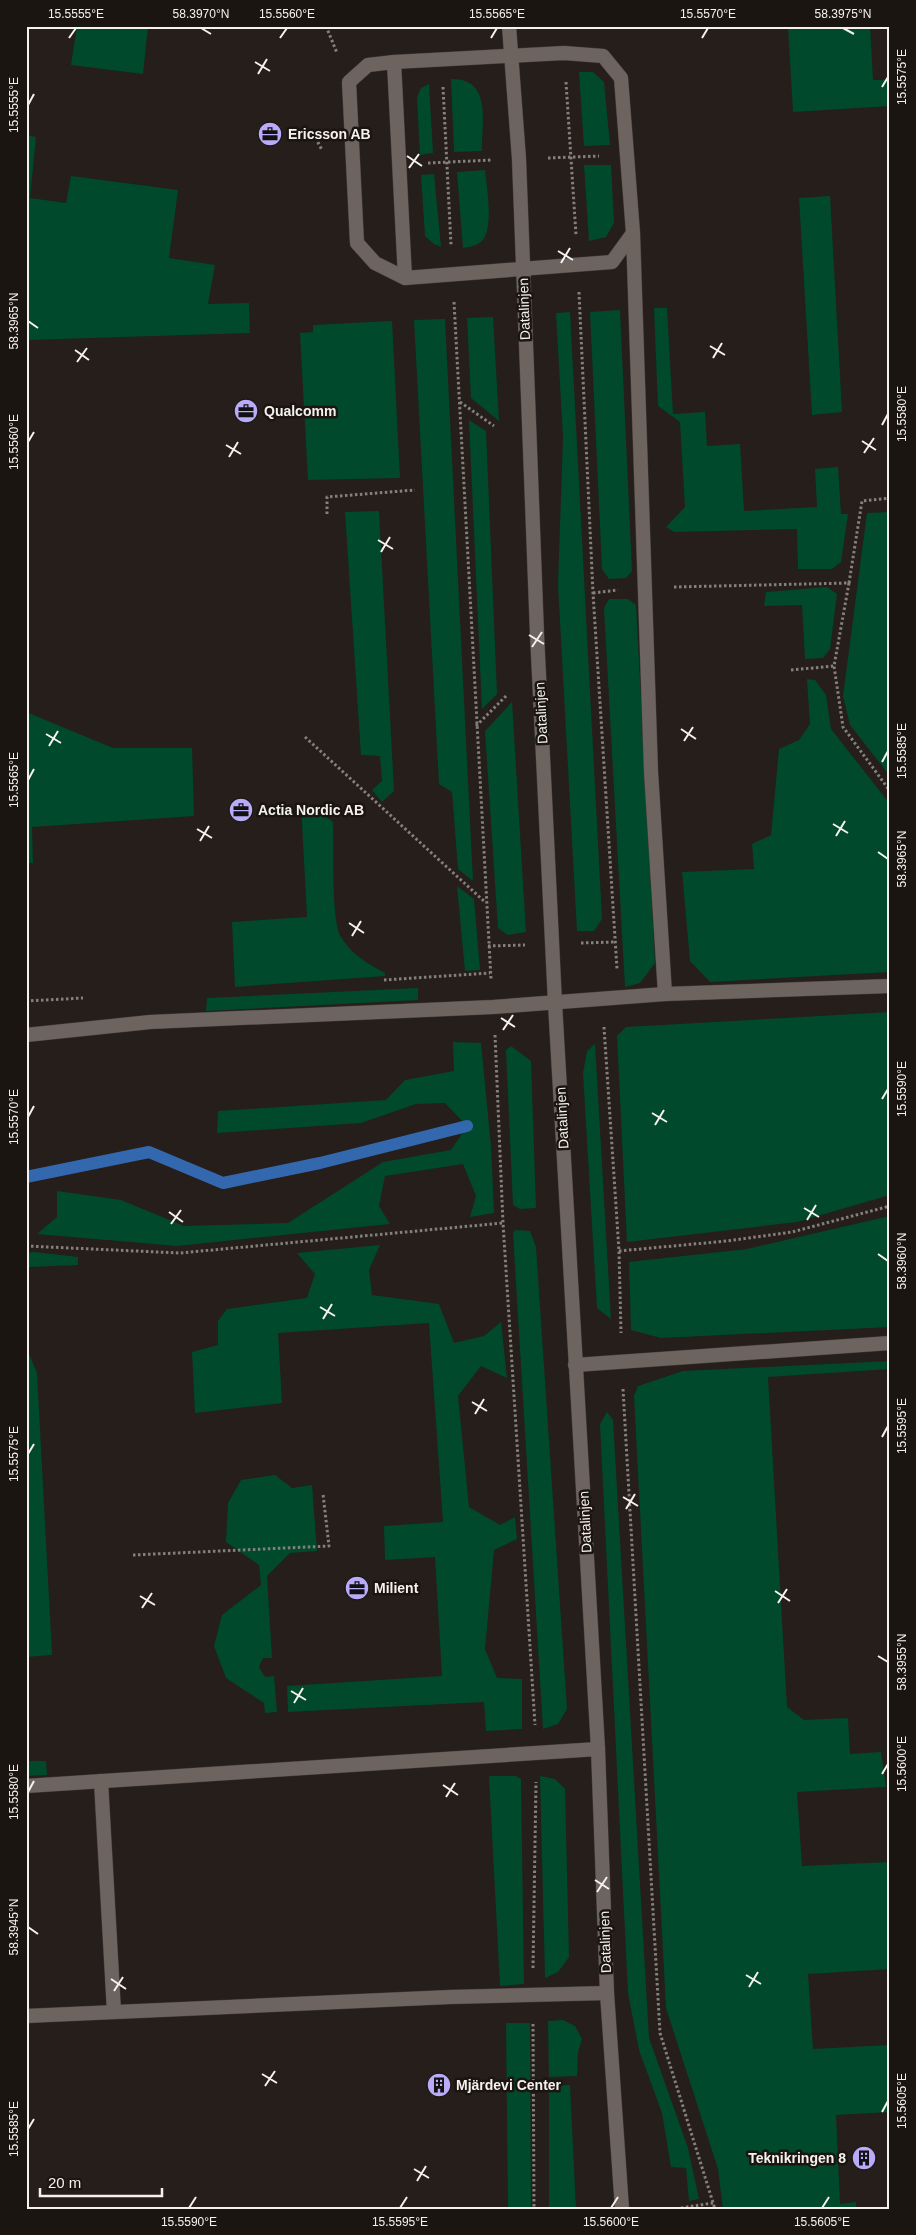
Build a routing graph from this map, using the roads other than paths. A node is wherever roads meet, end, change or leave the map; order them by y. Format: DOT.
graph roads {
  1 [pos="508,26"];
  2 [pos="510,55"];
  3 [pos="394,62"];
  4 [pos="633,233"];
  5 [pos="522,268"];
  6 [pos="405,278"];
  7 [pos="890,986"];
  8 [pos="664,994"];
  9 [pos="555,1003"];
  10 [pos="26,1035"];
  11 [pos="890,1344"];
  12 [pos="575,1364"];
  13 [pos="598,1749"];
  14 [pos="101,1781"];
  15 [pos="26,1786"];
  16 [pos="607,1993"];
  17 [pos="114,2012"];
  18 [pos="26,2016"];
  19 [pos="622,2209"];
  1 -- 2 [label="street, Datalinjen"];
  2 -- 3 [label="street"];
  2 -- 4 [label="street"];
  2 -- 5 [label="street, Datalinjen"];
  3 -- 6 [label="street"];
  3 -- 6 [label="street"];
  4 -- 5 [label="street"];
  4 -- 8 [label="street"];
  5 -- 6 [label="street"];
  5 -- 9 [label="street, Datalinjen"];
  7 -- 8 [label="street"];
  8 -- 9 [label="street"];
  9 -- 10 [label="street"];
  9 -- 12 [label="street, Datalinjen"];
  11 -- 12 [label="street"];
  12 -- 13 [label="street, Datalinjen"];
  13 -- 14 [label="street"];
  13 -- 16 [label="street, Datalinjen"];
  14 -- 15 [label="street"];
  14 -- 17 [label="street"];
  16 -- 17 [label="street"];
  16 -- 19 [label="street, Datalinjen"];
  17 -- 18 [label="street"];
}
